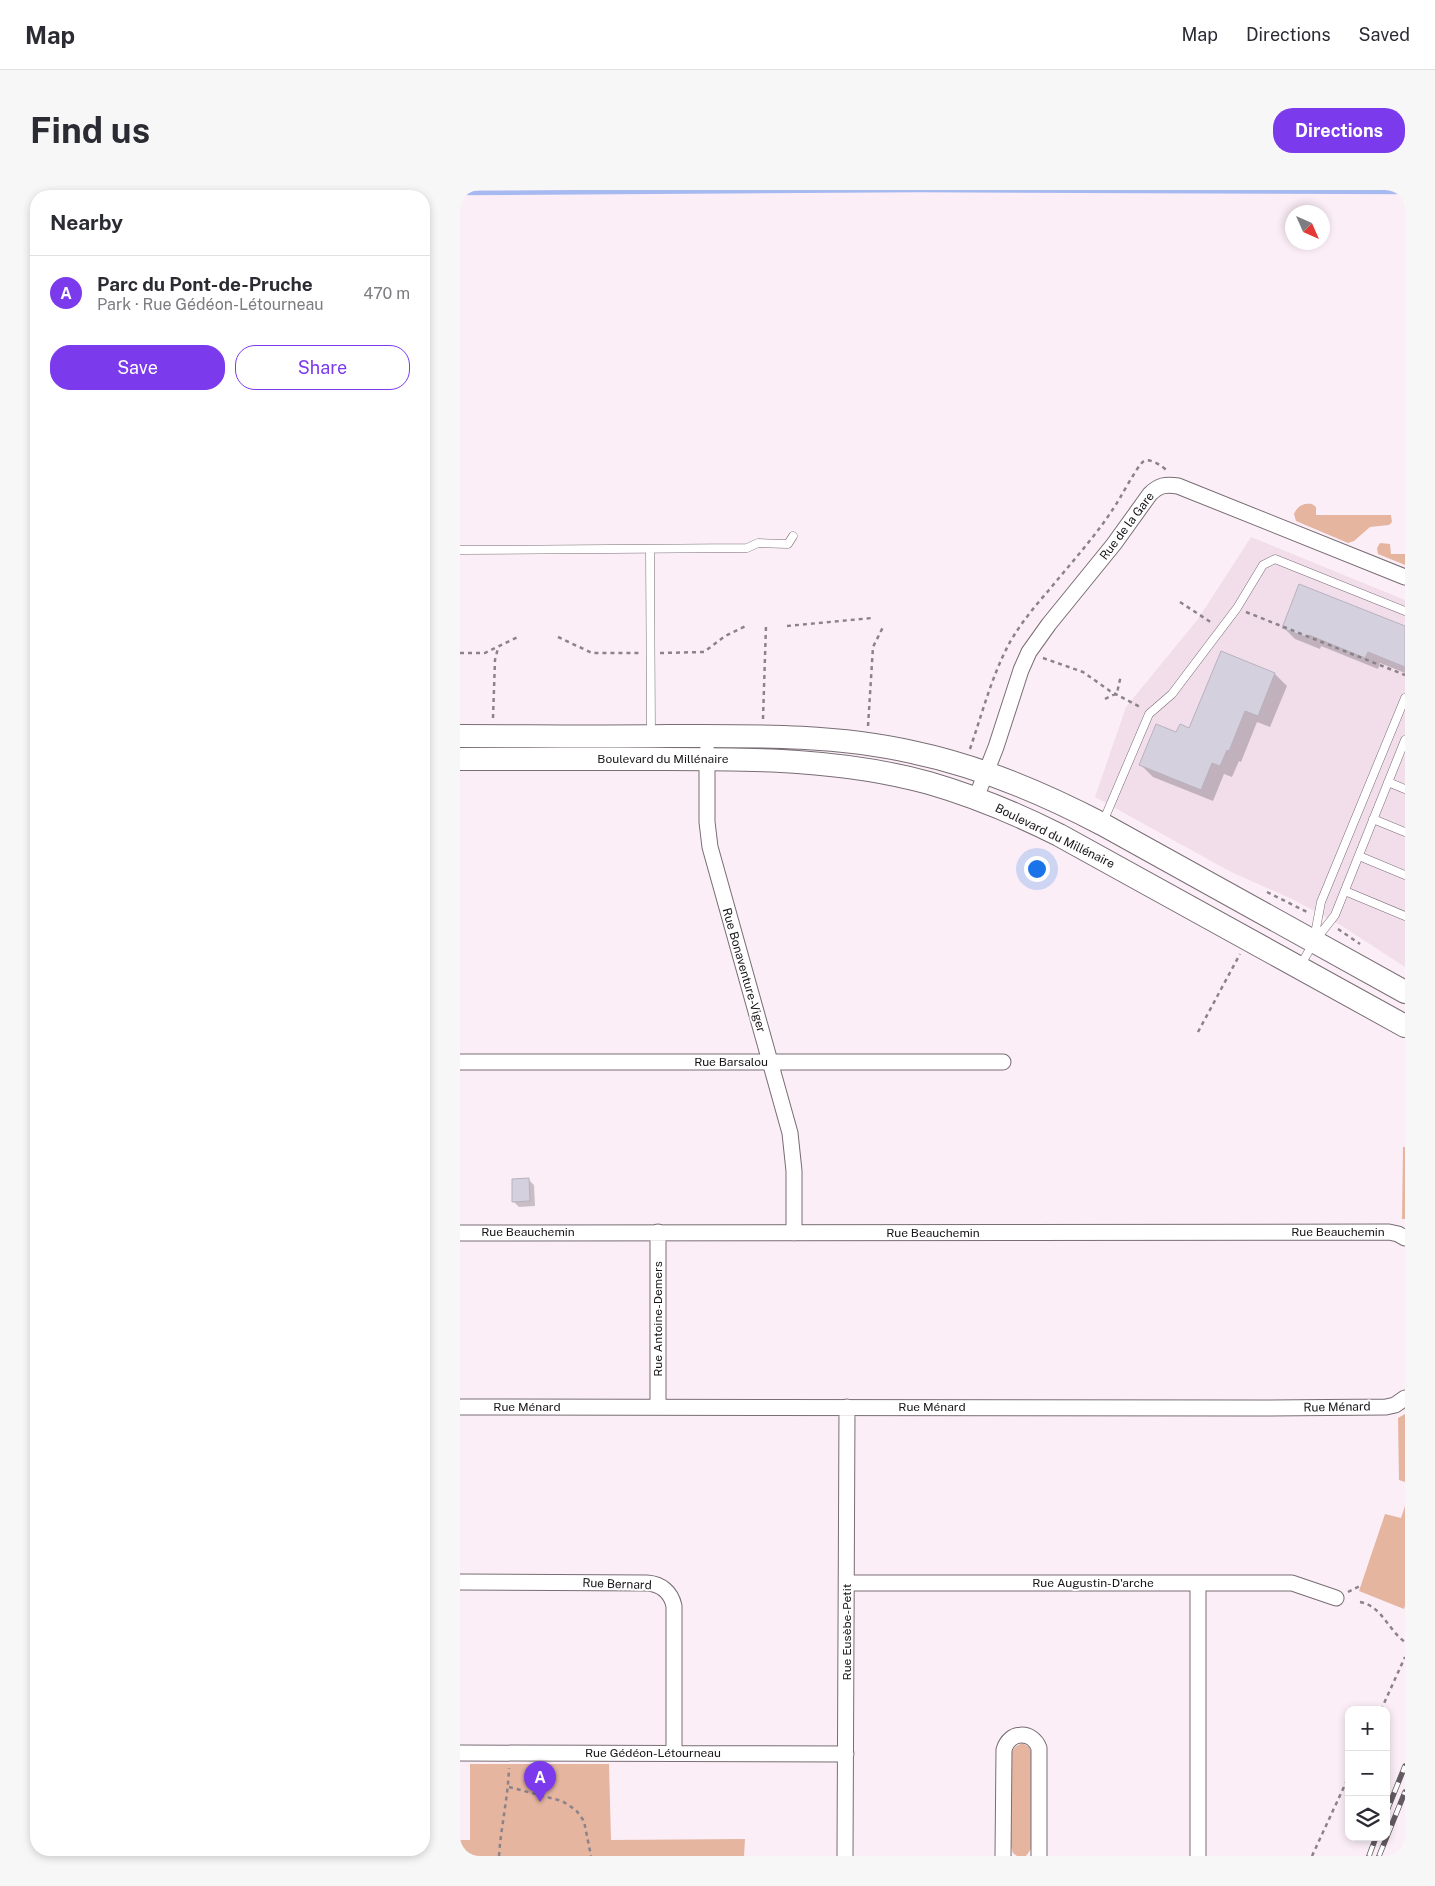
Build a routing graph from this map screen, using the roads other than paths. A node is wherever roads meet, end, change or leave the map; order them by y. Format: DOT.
graph roads {
  1 [pos="792,536"];
  2 [pos="650,549"];
  3 [pos="460,550"];
  4 [pos="1405,576"];
  5 [pos="1405,611"];
  6 [pos="1405,698"];
  7 [pos="460,736"];
  8 [pos="651,736"];
  9 [pos="707,736"];
  10 [pos="1404,743"];
  11 [pos="460,759"];
  12 [pos="707,759"];
  13 [pos="986,772"];
  14 [pos="1388,782"];
  15 [pos="1405,789"];
  16 [pos="976,798"];
  17 [pos="1373,820"];
  18 [pos="1102,824"];
  19 [pos="1405,832"];
  20 [pos="1358,856"];
  21 [pos="1405,875"];
  22 [pos="1345,891"];
  23 [pos="1405,916"];
  24 [pos="1314,942"];
  25 [pos="1299,968"];
  26 [pos="1405,992"];
  27 [pos="1405,1026"];
  28 [pos="460,1062"];
  29 [pos="770,1062"];
  30 [pos="1003,1062"];
  31 [pos="460,1232"];
  32 [pos="658,1232"];
  33 [pos="794,1233"];
  34 [pos="1405,1238"];
  35 [pos="1404,1400"];
  36 [pos="460,1407"];
  37 [pos="658,1407"];
  38 [pos="847,1407"];
  39 [pos="460,1582"];
  40 [pos="847,1582"];
  41 [pos="1198,1583"];
  42 [pos="1336,1598"];
  43 [pos="460,1753"];
  44 [pos="674,1753"];
  45 [pos="846,1754"];
  46 [pos="845,1856"];
  47 [pos="1003,1856"];
  48 [pos="1039,1856"];
  49 [pos="1198,1856"];
  1 -- 2 [label="lane"];
  2 -- 3 [label="lane"];
  2 -- 8 [label="lane"];
  4 -- 13 [label="street, Rue de la Gare"];
  5 -- 18 [label="lane"];
  6 -- 24 [label="lane"];
  7 -- 8 [label="street, Boulevard du Millénaire"];
  8 -- 9 [label="street, Boulevard du Millénaire"];
  9 -- 12 [label="street, Rue Bonaventure-Viger"];
  9 -- 13 [label="street, Boulevard du Millénaire"];
  10 -- 14 [label="lane"];
  11 -- 12 [label="street, Boulevard du Millénaire"];
  12 -- 16 [label="street, Boulevard du Millénaire"];
  12 -- 29 [label="street, Rue Bonaventure-Viger"];
  13 -- 16 [label="street, Rue de la Gare"];
  13 -- 18 [label="street, Boulevard du Millénaire"];
  14 -- 15 [label="lane"];
  14 -- 17 [label="lane"];
  16 -- 25 [label="street, Boulevard du Millénaire"];
  17 -- 19 [label="lane"];
  17 -- 20 [label="lane"];
  18 -- 24 [label="street, Boulevard du Millénaire"];
  20 -- 21 [label="lane"];
  20 -- 22 [label="lane"];
  22 -- 23 [label="lane"];
  22 -- 24 [label="lane"];
  24 -- 25 [label="lane"];
  24 -- 26 [label="street, Boulevard du Millénaire"];
  25 -- 27 [label="street, Boulevard du Millénaire"];
  28 -- 29 [label="street, Rue Barsalou"];
  29 -- 30 [label="street, Rue Barsalou"];
  29 -- 33 [label="street, Rue Bonaventure-Viger"];
  31 -- 32 [label="street, Rue Beauchemin"];
  32 -- 33 [label="street, Rue Beauchemin"];
  32 -- 37 [label="street, Rue Antoine-Demers"];
  33 -- 34 [label="street, Rue Beauchemin"];
  35 -- 38 [label="street, Rue Ménard"];
  36 -- 37 [label="street, Rue Ménard"];
  37 -- 38 [label="street, Rue Ménard"];
  38 -- 40 [label="street, Rue Eusèbe-Petit"];
  39 -- 44 [label="street, Rue Bernard"];
  40 -- 41 [label="street, Rue Augustin-D'arche"];
  40 -- 45 [label="street, Rue Eusèbe-Petit"];
  41 -- 42 [label="street, Rue Augustin-D'arche"];
  41 -- 49 [label="street"];
  43 -- 44 [label="street, Rue Gédéon-Létourneau"];
  44 -- 45 [label="street, Rue Gédéon-Létourneau"];
  45 -- 46 [label="street, Rue Eusèbe-Petit"];
  47 -- 48 [label="street"];
}
